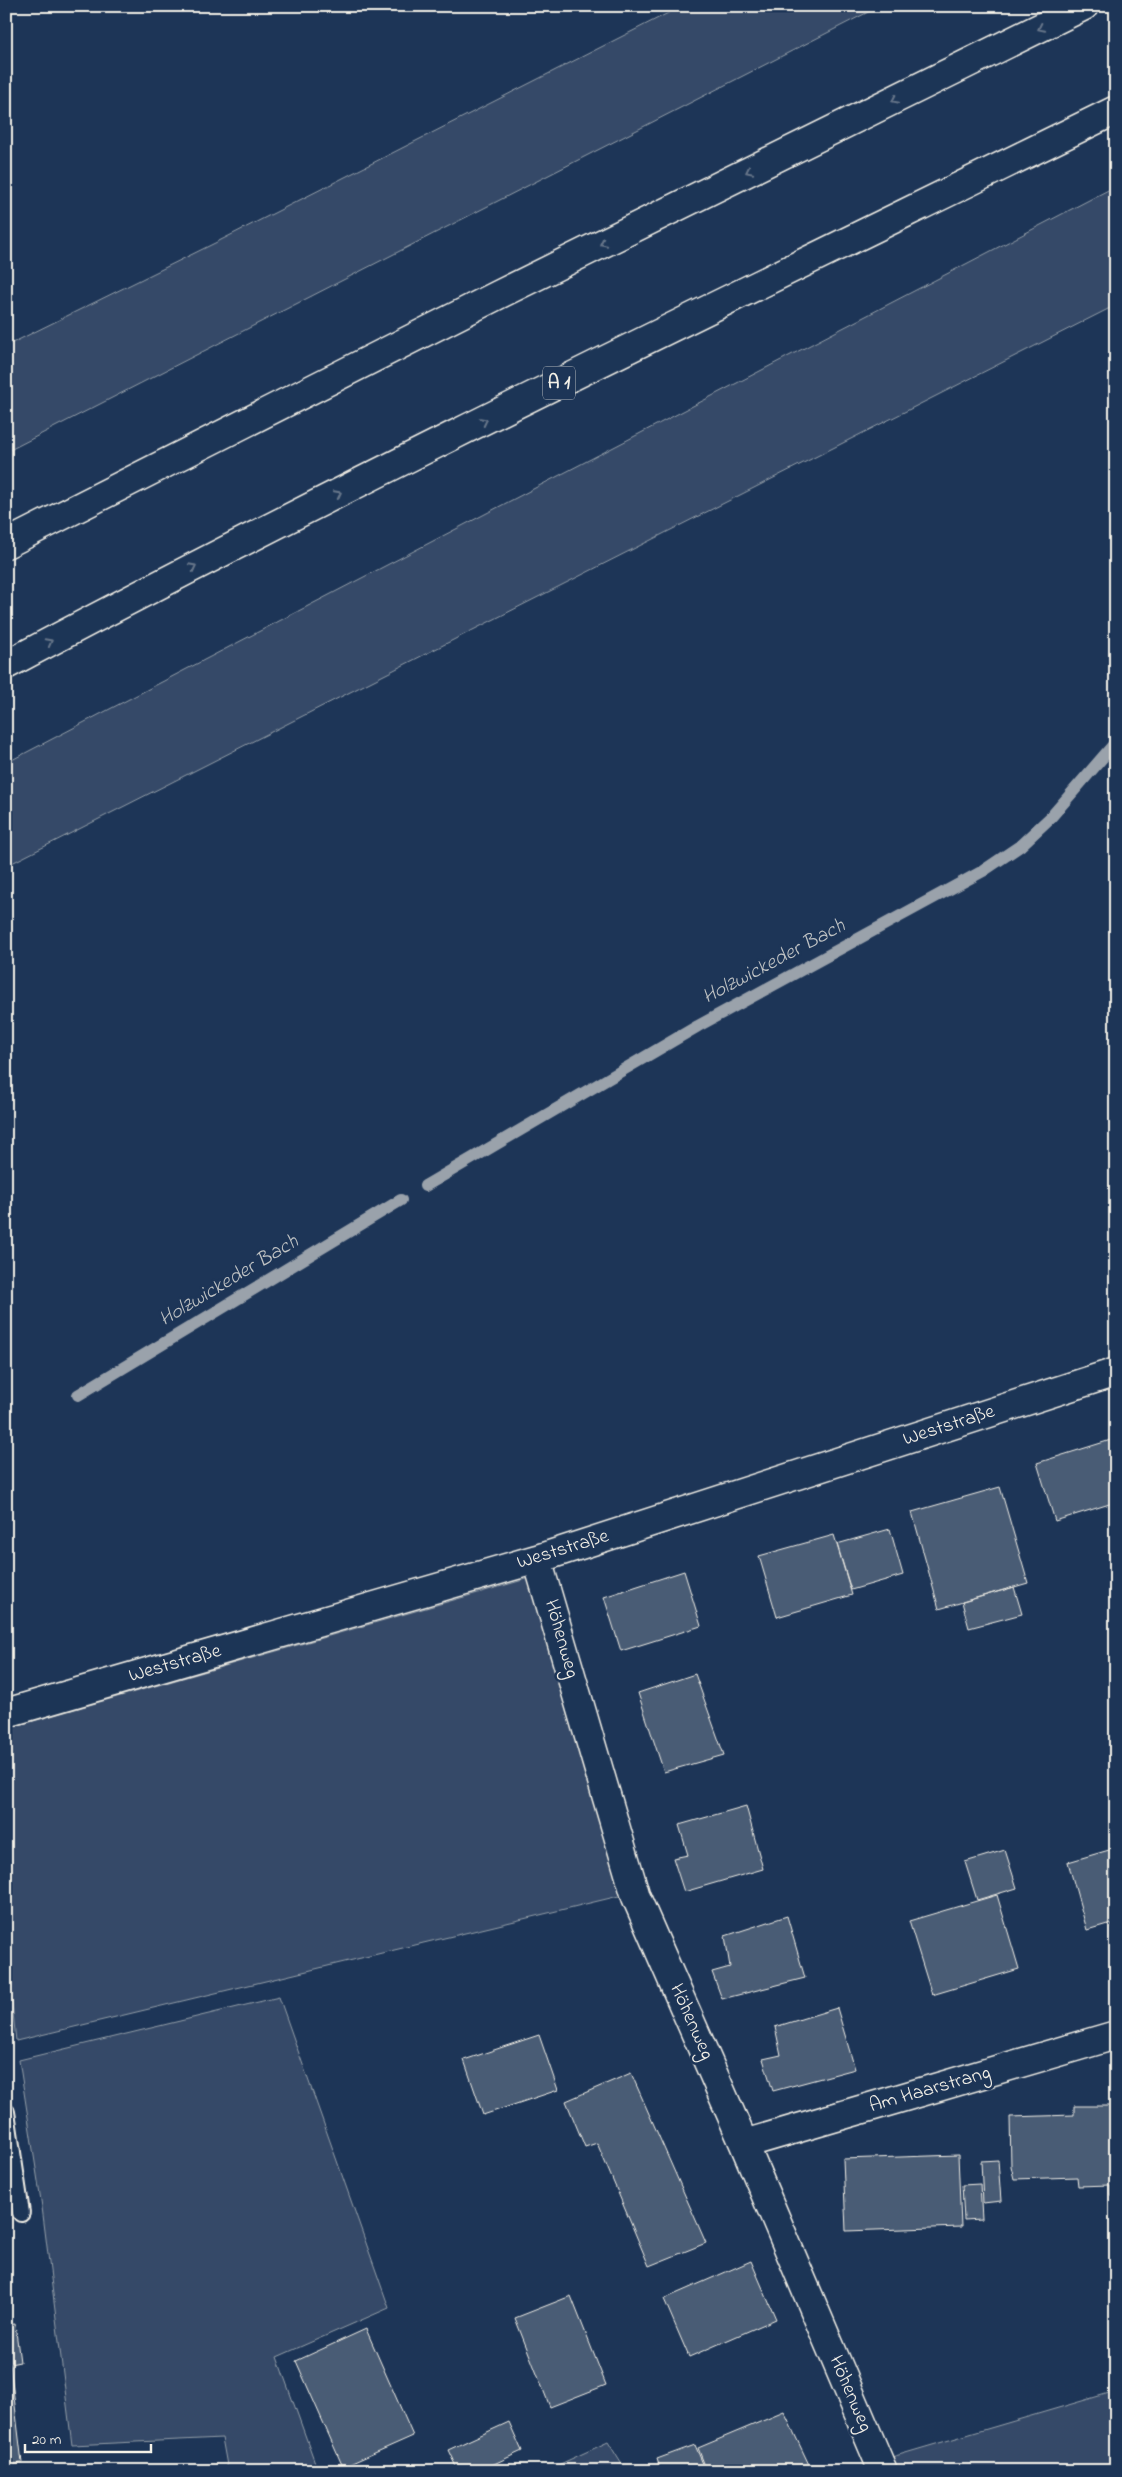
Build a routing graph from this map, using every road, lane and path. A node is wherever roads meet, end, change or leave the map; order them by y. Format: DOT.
graph roads {
  1 [pos="1084,6"];
  2 [pos="1116,110"];
  3 [pos="6,544"];
  4 [pos="6,665"];
  5 [pos="1116,1372"];
  6 [pos="537,1559"];
  7 [pos="6,1714"];
  8 [pos="1116,2036"];
  9 [pos="6,2112"];
  10 [pos="744,2144"];
  11 [pos="21,2213"];
  12 [pos="883,2471"];
  1 -- 3 [label="main road, one-way"];
  4 -- 2 [label="main road, A 1, one-way"];
  5 -- 6 [label="main road, Weststraße"];
  6 -- 7 [label="main road, Weststraße"];
  6 -- 10 [label="main road, Höhenweg"];
  8 -- 10 [label="main road, Am Haarstrang"];
  9 -- 11 [label="lane"];
  10 -- 12 [label="main road, Höhenweg"];
}
